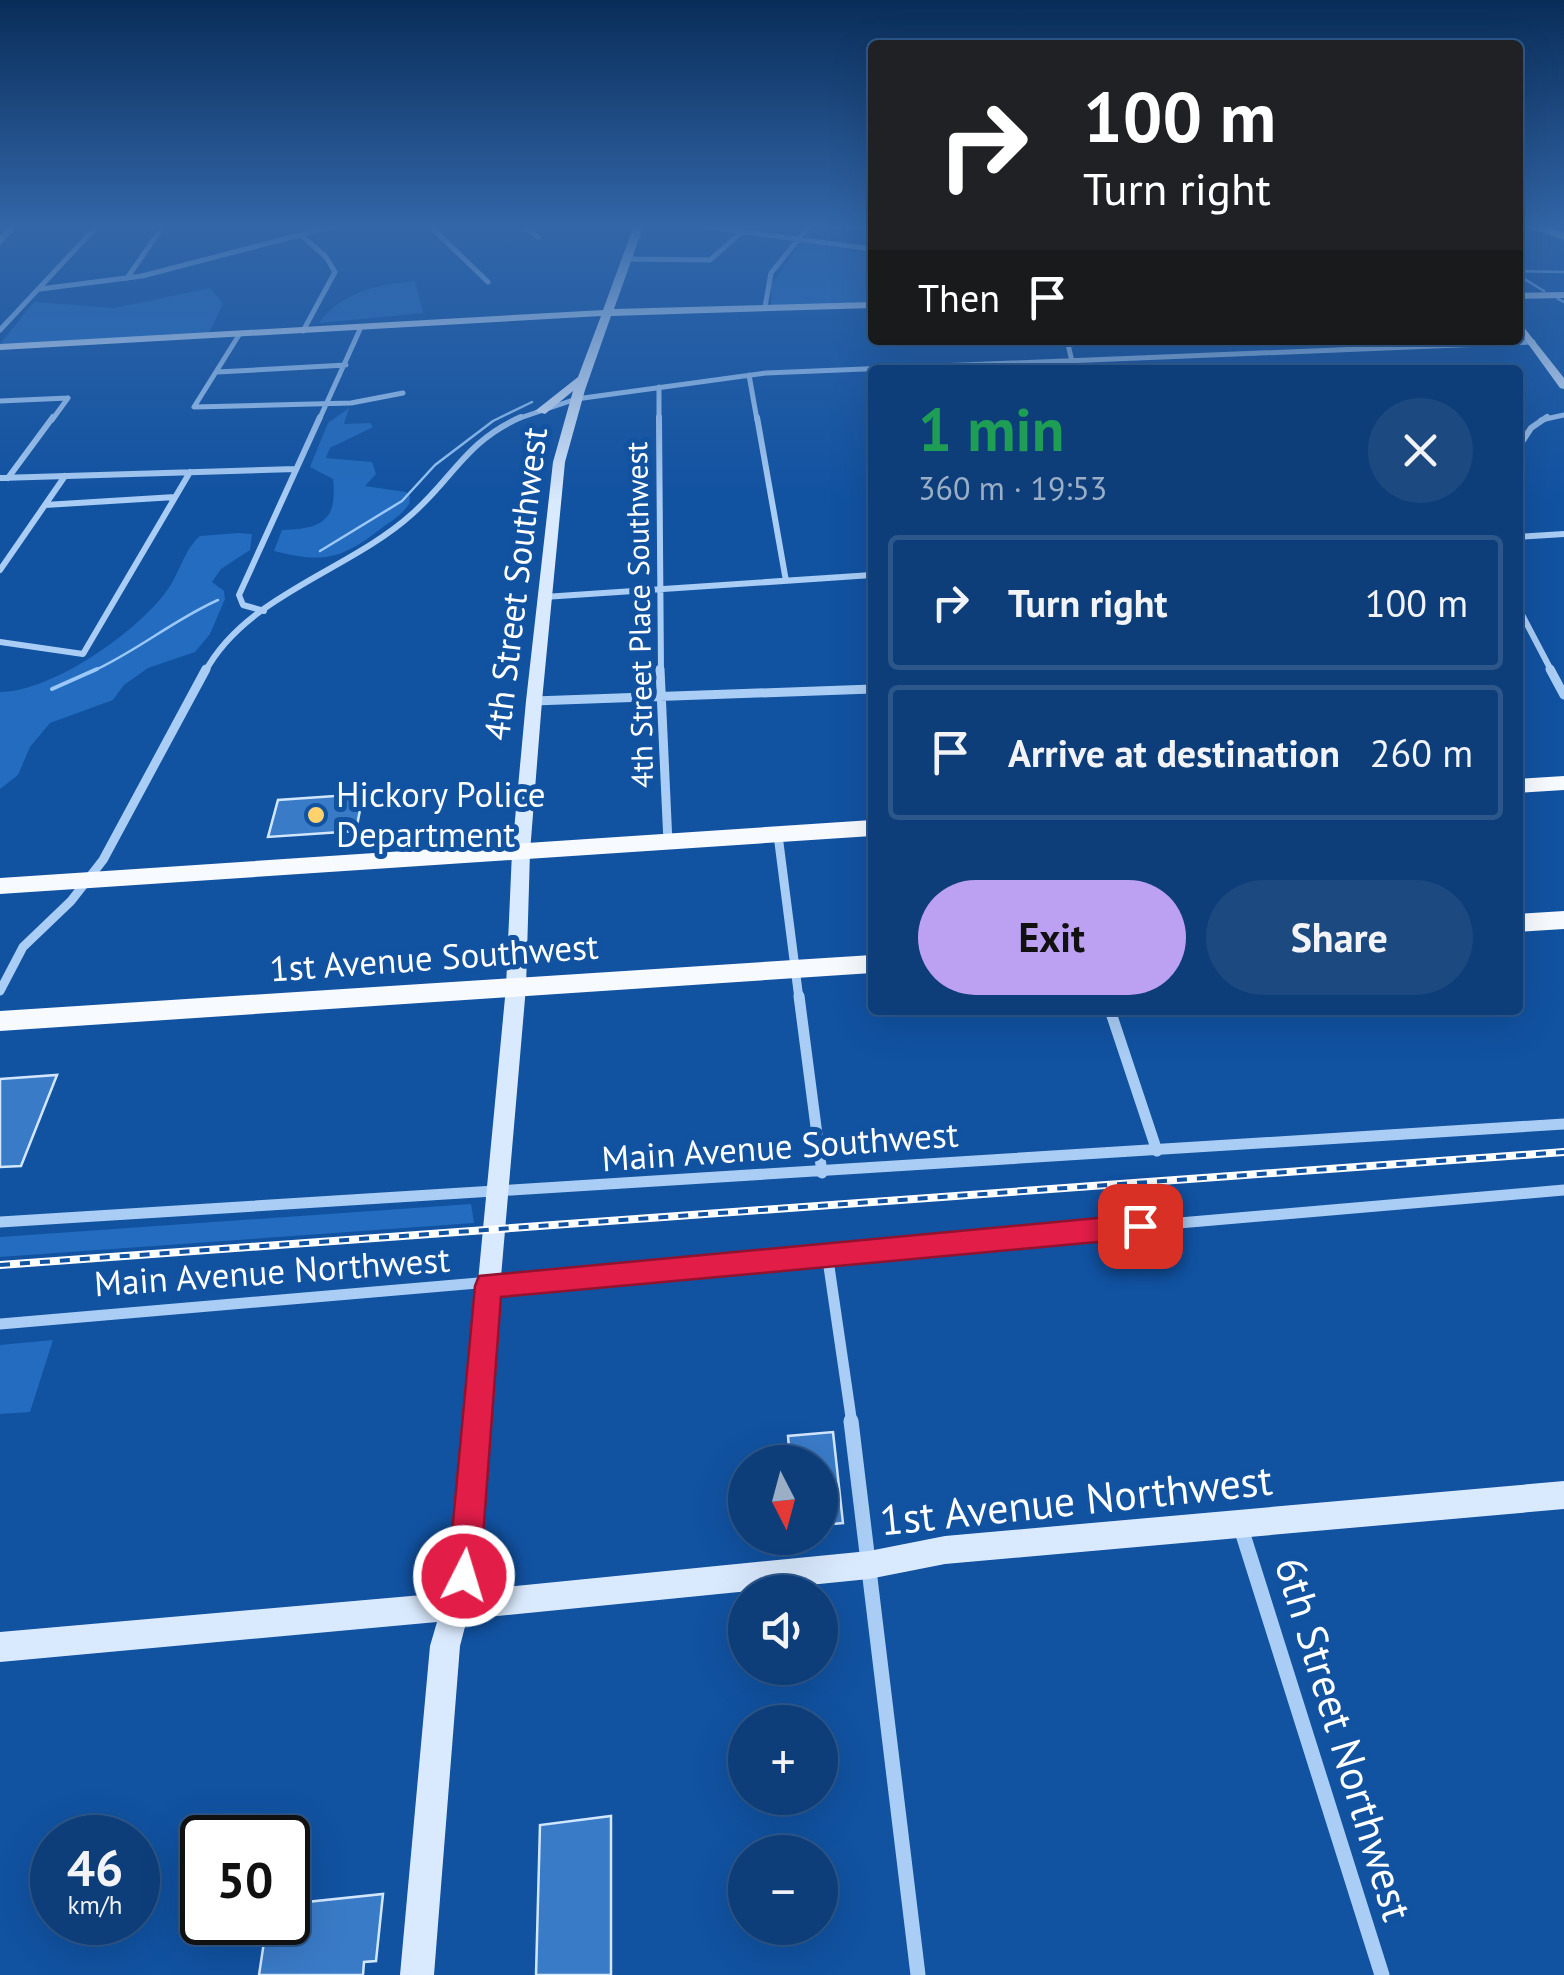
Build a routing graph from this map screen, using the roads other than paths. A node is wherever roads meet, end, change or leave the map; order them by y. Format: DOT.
graph roads {
  1 [pos="311,317"];
  2 [pos="541,317"];
  3 [pos="605,317"];
  4 [pos="361,326"];
  5 [pos="1523,330"];
  6 [pos="304,331"];
  7 [pos="239,335"];
  8 [pos="1523,342"];
  9 [pos="1533,342"];
  10 [pos="1068,345"];
  11 [pos="1305,345"];
  12 [pos="1436,345"];
  13 [pos="0,347"];
  14 [pos="1307,349"];
  15 [pos="1071,358"];
  16 [pos="346,364"];
  17 [pos="939,365"];
  18 [pos="1073,365"];
  19 [pos="868,369"];
  20 [pos="587,371"];
  21 [pos="217,372"];
  22 [pos="750,375"];
  23 [pos="1564,386"];
  24 [pos="659,387"];
  25 [pos="403,394"];
  26 [pos="576,399"];
  27 [pos="0,401"];
  28 [pos="324,404"];
  29 [pos="541,410"];
  30 [pos="1564,415"];
  31 [pos="1523,438"];
  32 [pos="296,469"];
  33 [pos="190,472"];
  34 [pos="66,476"];
  35 [pos="4,478"];
  36 [pos="175,497"];
  37 [pos="45,505"];
  38 [pos="1564,534"];
  39 [pos="1523,537"];
  40 [pos="0,570"];
  41 [pos="868,576"];
  42 [pos="786,582"];
  43 [pos="657,590"];
  44 [pos="544,598"];
  45 [pos="264,611"];
  46 [pos="1523,617"];
  47 [pos="0,642"];
  48 [pos="868,689"];
  49 [pos="1564,695"];
  50 [pos="662,697"];
  51 [pos="534,701"];
  52 [pos="1564,783"];
  53 [pos="1523,786"];
  54 [pos="868,828"];
  55 [pos="778,836"];
  56 [pos="668,843"];
  57 [pos="522,852"];
  58 [pos="88,880"];
  59 [pos="0,886"];
  60 [pos="1564,920"];
  61 [pos="1523,924"];
  62 [pos="868,964"];
  63 [pos="796,969"];
  64 [pos="516,987"];
  65 [pos="0,991"];
  66 [pos="1112,1015"];
  67 [pos="0,1021"];
  68 [pos="1564,1124"];
  69 [pos="1156,1152"];
  70 [pos="822,1173"];
  71 [pos="1564,1190"];
  72 [pos="496,1191"];
  73 [pos="0,1222"];
  74 [pos="827,1253"];
  75 [pos="488,1286"];
  76 [pos="0,1324"];
  77 [pos="1564,1496"];
  78 [pos="1240,1524"];
  79 [pos="869,1565"];
  80 [pos="456,1605"];
  81 [pos="0,1647"];
  82 [pos="418,1975"];
  83 [pos="918,1975"];
  84 [pos="1382,1975"];
  1 -- 6 [label="street"];
  2 -- 4 [label="street"];
  3 -- 20 [label="street, 4th Street Southwest"];
  4 -- 6 [label="street"];
  4 -- 16 [label="street"];
  5 -- 9 [label="street"];
  6 -- 7 [label="street"];
  7 -- 13 [label="street"];
  7 -- 21 [label="street"];
  8 -- 9 [label="street"];
  9 -- 23 [label="street"];
  10 -- 15 [label="street"];
  11 -- 14 [label="street"];
  12 -- 14 [label="street"];
  14 -- 15 [label="street"];
  15 -- 17 [label="street"];
  15 -- 18 [label="street"];
  16 -- 21 [label="street"];
  16 -- 28 [label="street"];
  19 -- 22 [label="street"];
  20 -- 26 [label="street, 4th Street Southwest"];
  20 -- 29 [label="street"];
  21 -- 28 [label="street"];
  22 -- 24 [label="street"];
  22 -- 42 [label="street"];
  24 -- 26 [label="street"];
  24 -- 43 [label="street, 4th Street Place Southwest"];
  25 -- 28 [label="street"];
  26 -- 29 [label="street"];
  26 -- 44 [label="street, 4th Street Southwest"];
  27 -- 35 [label="street"];
  28 -- 32 [label="street"];
  29 -- 45 [label="street"];
  30 -- 31 [label="street"];
  32 -- 33 [label="street"];
  32 -- 45 [label="street"];
  33 -- 34 [label="street"];
  33 -- 36 [label="street"];
  34 -- 35 [label="street"];
  34 -- 37 [label="street"];
  36 -- 37 [label="street"];
  36 -- 47 [label="street"];
  37 -- 40 [label="street"];
  38 -- 39 [label="street"];
  41 -- 42 [label="street"];
  42 -- 43 [label="street"];
  43 -- 44 [label="street"];
  43 -- 50 [label="street, 4th Street Place Southwest"];
  44 -- 51 [label="street, 4th Street Southwest"];
  45 -- 58 [label="street"];
  46 -- 49 [label="street"];
  48 -- 50 [label="street"];
  50 -- 51 [label="street"];
  50 -- 56 [label="street, 4th Street Place Southwest"];
  51 -- 57 [label="street, 4th Street Southwest"];
  52 -- 53 [label="main road"];
  54 -- 55 [label="main road"];
  55 -- 56 [label="main road"];
  55 -- 63 [label="street"];
  56 -- 57 [label="main road"];
  57 -- 58 [label="main road"];
  57 -- 64 [label="street, 4th Street Southwest"];
  58 -- 59 [label="main road"];
  58 -- 65 [label="street"];
  60 -- 61 [label="main road"];
  62 -- 63 [label="main road, 1st Avenue Southwest"];
  63 -- 64 [label="main road, 1st Avenue Southwest"];
  63 -- 70 [label="street"];
  64 -- 67 [label="main road, 1st Avenue Southwest"];
  64 -- 72 [label="street, 4th Street Southwest"];
  66 -- 69 [label="street"];
  68 -- 69 [label="street, Main Avenue Southwest"];
  69 -- 70 [label="street, Main Avenue Southwest"];
  70 -- 72 [label="street, Main Avenue Southwest"];
  71 -- 74 [label="street, Main Avenue Northwest"];
  72 -- 73 [label="street, Main Avenue Southwest"];
  72 -- 75 [label="street, 4th Street Southwest"];
  74 -- 75 [label="street, Main Avenue Northwest"];
  74 -- 79 [label="street"];
  75 -- 76 [label="street, Main Avenue Northwest"];
  75 -- 80 [label="street, 4th Street Southwest"];
  77 -- 78 [label="street, 1st Avenue Northwest"];
  78 -- 79 [label="street, 1st Avenue Northwest"];
  78 -- 84 [label="street, 6th Street Northwest"];
  79 -- 80 [label="street, 1st Avenue Northwest"];
  79 -- 83 [label="street"];
  80 -- 81 [label="street, 1st Avenue Northwest"];
  80 -- 82 [label="street, 4th Street Southwest"];
}
